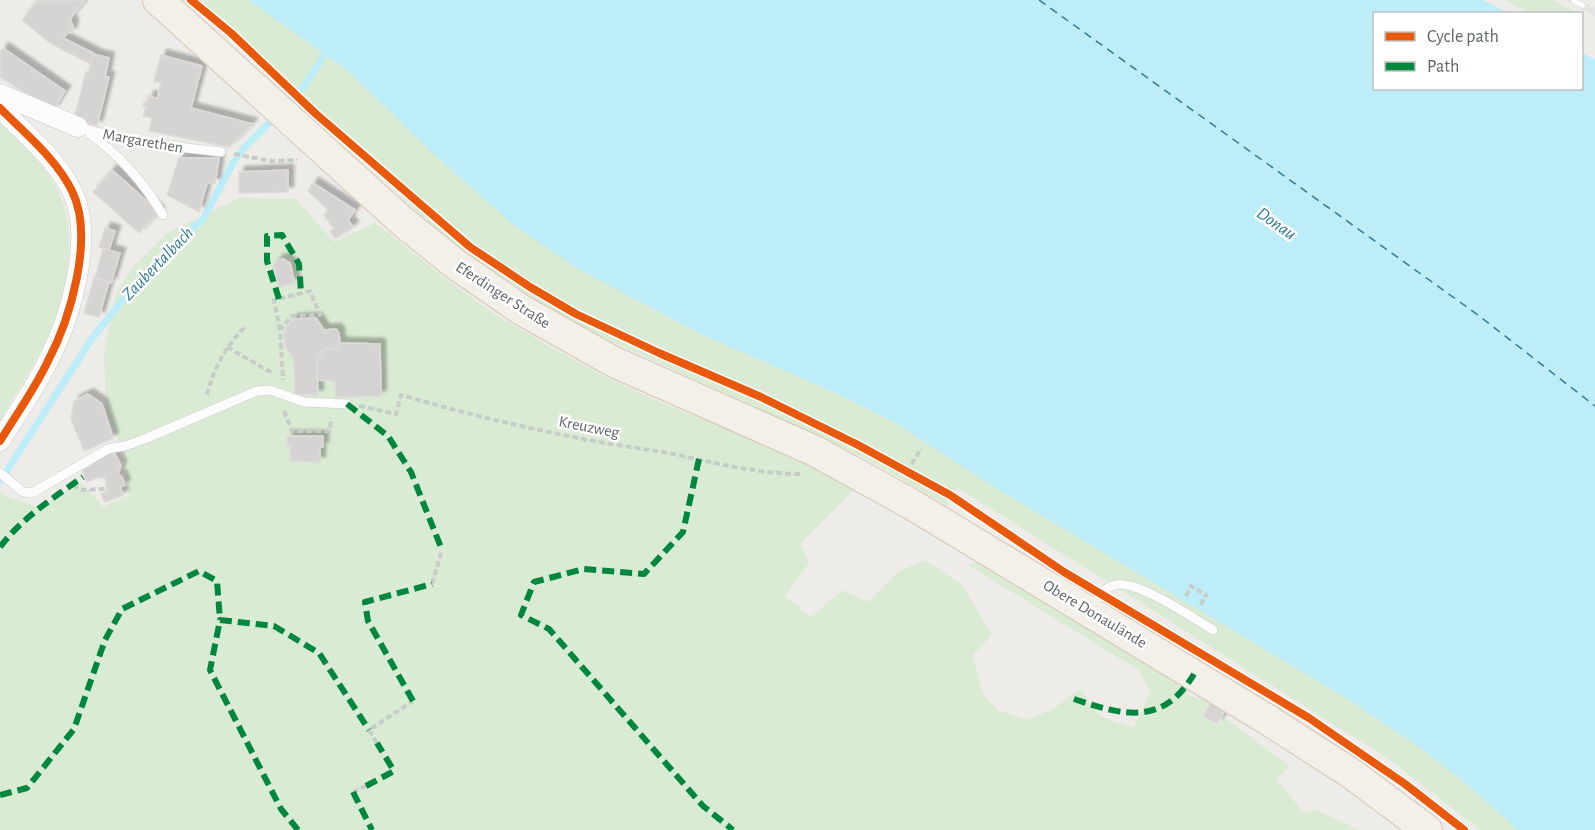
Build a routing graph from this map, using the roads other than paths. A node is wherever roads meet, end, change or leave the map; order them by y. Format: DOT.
graph roads {
  1 [pos="158,0"];
  2 [pos="0,94"];
  3 [pos="0,108"];
  4 [pos="78,127"];
  5 [pos="221,152"];
  6 [pos="163,215"];
  7 [pos="347,404"];
  8 [pos="748,421"];
  9 [pos="1,436"];
  10 [pos="0,473"];
  11 [pos="1090,610"];
  12 [pos="1213,630"];
  13 [pos="1427,830"];
  1 -- 8 [label="main road, Eferdinger Straße"];
  2 -- 4 [label="street, Margarethen"];
  3 -- 9 [label="street"];
  4 -- 5 [label="lane, Margarethen"];
  4 -- 6 [label="lane"];
  7 -- 10 [label="lane"];
  8 -- 11 [label="main road, Obere Donaulände"];
  11 -- 12 [label="lane"];
  11 -- 13 [label="main road, Obere Donaulände"];
}
